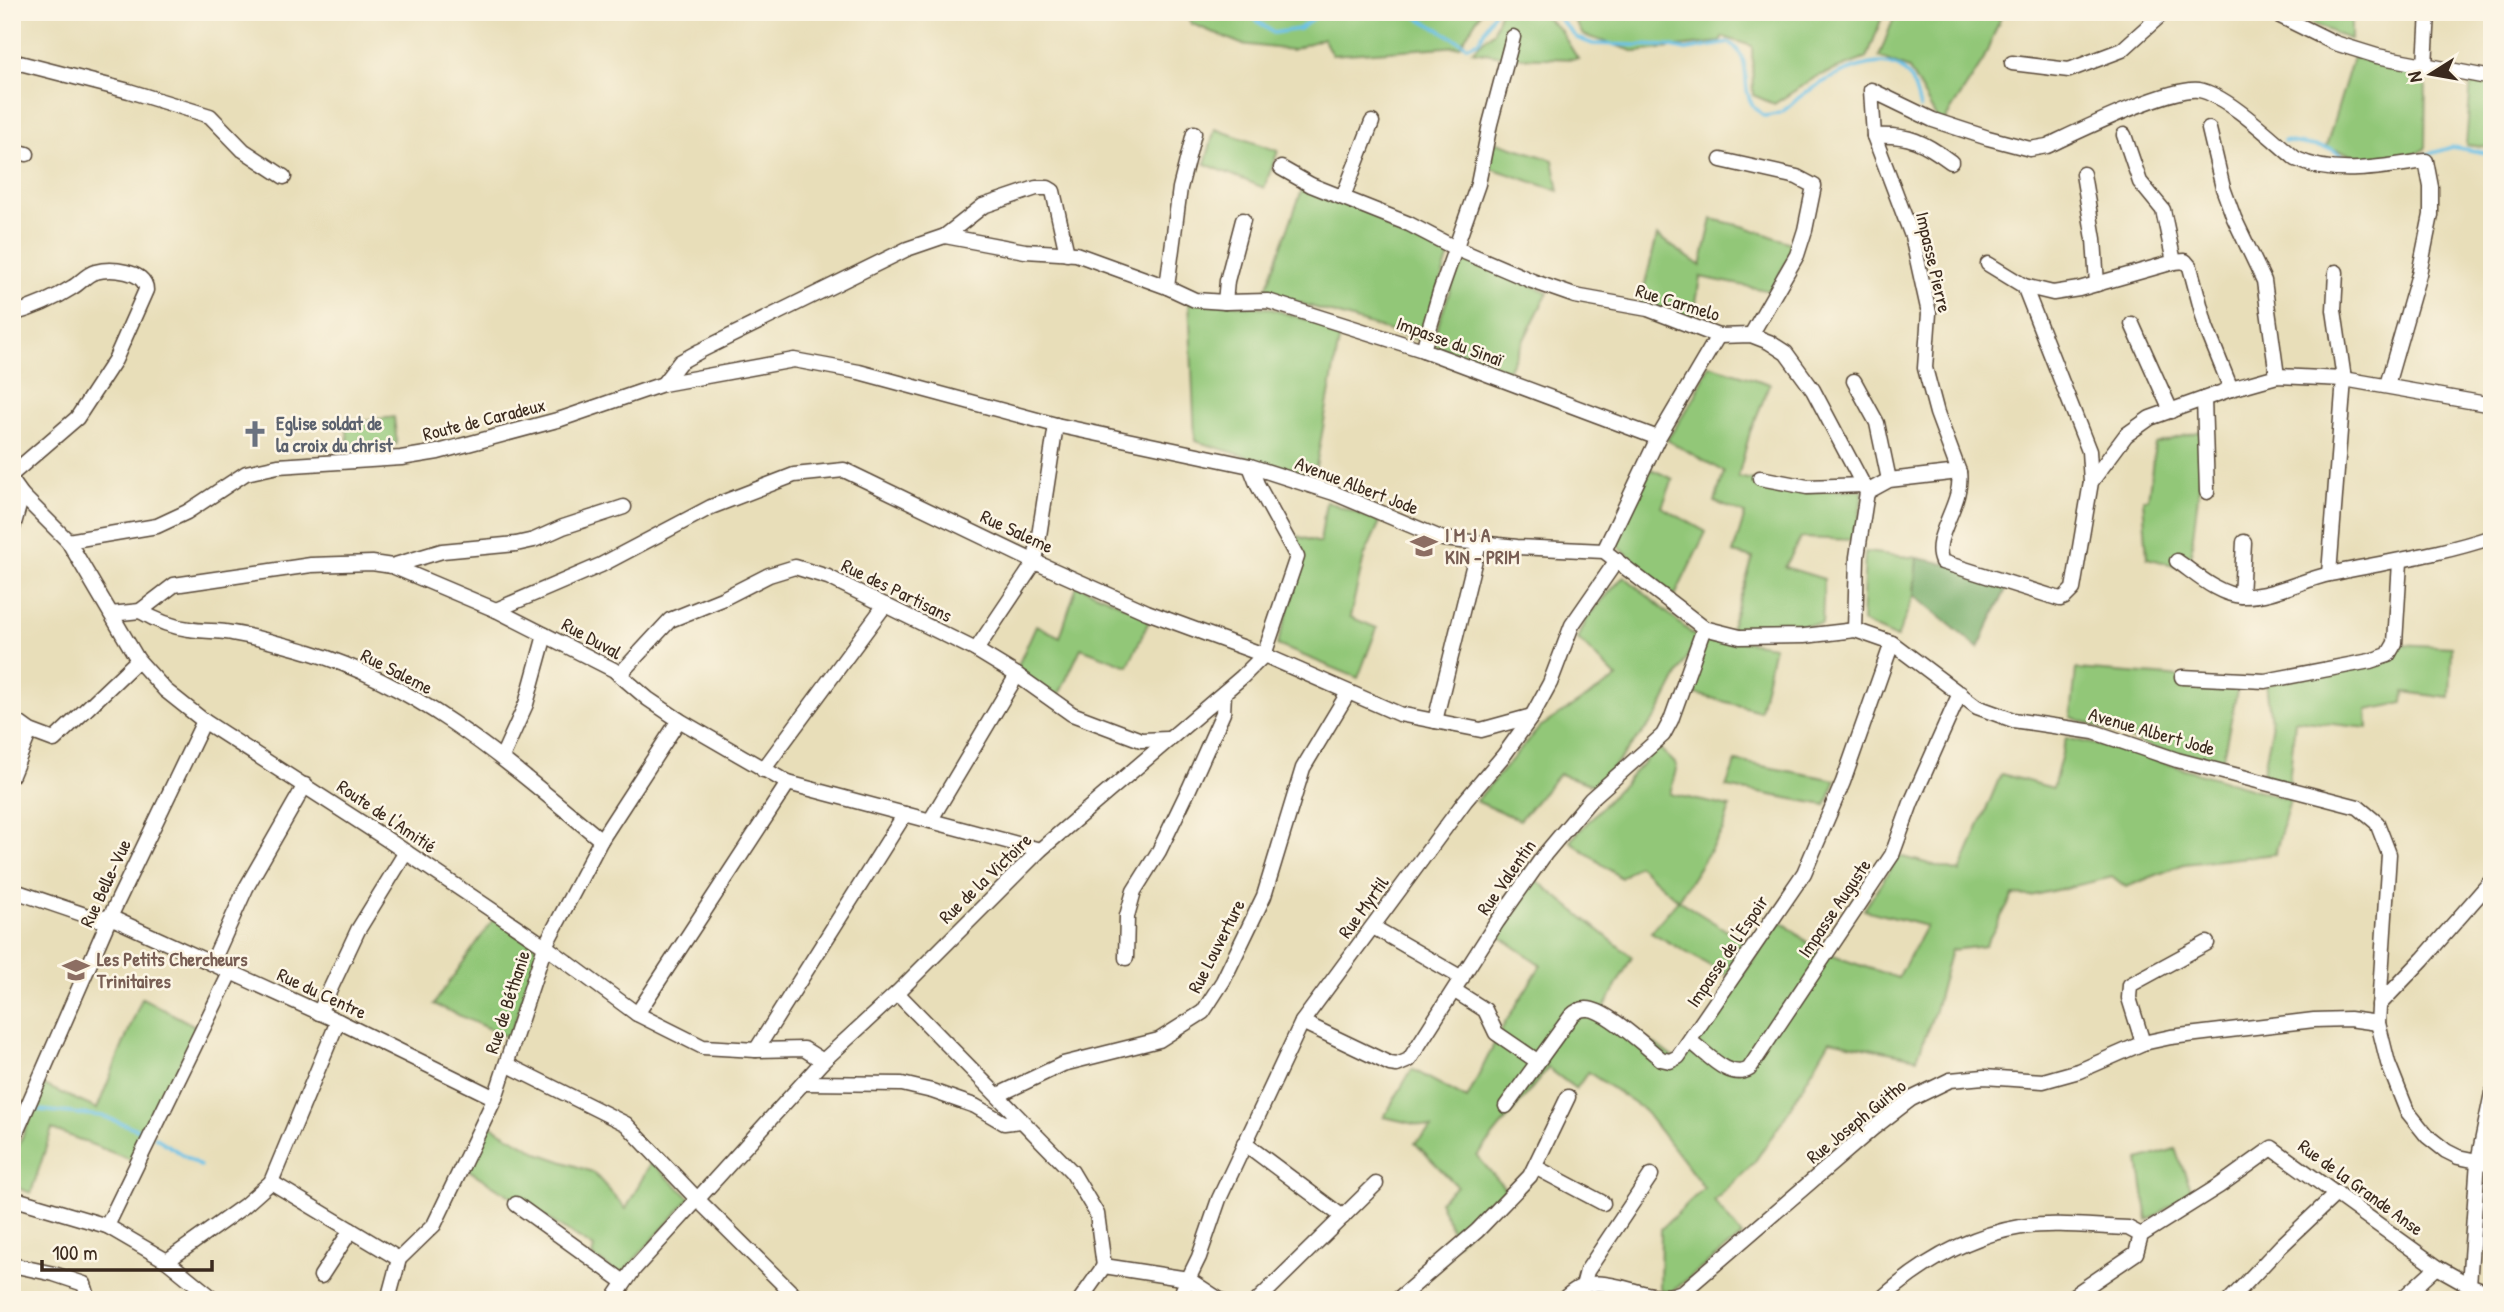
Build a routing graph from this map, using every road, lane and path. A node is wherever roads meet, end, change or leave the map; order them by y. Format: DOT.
graph roads {
  1 [pos="2164,12"];
  2 [pos="2272,12"];
  3 [pos="2428,12"];
  4 [pos="1513,37"];
  5 [pos="12,61"];
  6 [pos="2012,63"];
  7 [pos="2424,65"];
  8 [pos="2492,78"];
  9 [pos="1372,122"];
  10 [pos="2209,129"];
  11 [pos="1194,133"];
  12 [pos="2124,135"];
  13 [pos="1874,136"];
  14 [pos="1721,160"];
  15 [pos="1951,162"];
  16 [pos="1281,168"];
  17 [pos="2083,174"];
  18 [pos="284,177"];
  19 [pos="1343,197"];
  20 [pos="1243,220"];
  21 [pos="945,236"];
  22 [pos="1455,248"];
  23 [pos="1067,254"];
  24 [pos="2174,262"];
  25 [pos="1987,264"];
  26 [pos="2336,272"];
  27 [pos="2097,284"];
  28 [pos="2024,286"];
  29 [pos="1167,287"];
  30 [pos="1225,302"];
  31 [pos="12,314"];
  32 [pos="2132,324"];
  33 [pos="1751,335"];
  34 [pos="1718,336"];
  35 [pos="1423,350"];
  36 [pos="794,360"];
  37 [pos="2277,376"];
  38 [pos="2344,379"];
  39 [pos="1854,381"];
  40 [pos="663,384"];
  41 [pos="2386,385"];
  42 [pos="2231,389"];
  43 [pos="2204,399"];
  44 [pos="2492,405"];
  45 [pos="2171,411"];
  46 [pos="1056,425"];
  47 [pos="1658,438"];
  48 [pos="1250,466"];
  49 [pos="1959,472"];
  50 [pos="12,474"];
  51 [pos="1760,478"];
  52 [pos="1889,480"];
  53 [pos="12,481"];
  54 [pos="2091,482"];
  55 [pos="1865,488"];
  56 [pos="2207,492"];
  57 [pos="22,495"];
  58 [pos="624,507"];
  59 [pos="12,531"];
  60 [pos="2492,537"];
  61 [pos="68,541"];
  62 [pos="2244,542"];
  63 [pos="1479,543"];
  64 [pos="1604,551"];
  65 [pos="1617,560"];
  66 [pos="2177,561"];
  67 [pos="1035,562"];
  68 [pos="2400,562"];
  69 [pos="393,566"];
  70 [pos="2329,574"];
  71 [pos="2241,596"];
  72 [pos="886,605"];
  73 [pos="496,610"];
  74 [pos="140,611"];
  75 [pos="111,614"];
  76 [pos="1704,628"];
  77 [pos="1855,630"];
  78 [pos="545,635"];
  79 [pos="1892,643"];
  80 [pos="976,650"];
  81 [pos="1264,655"];
  82 [pos="138,660"];
  83 [pos="619,675"];
  84 [pos="1017,675"];
  85 [pos="2182,677"];
  86 [pos="1224,693"];
  87 [pos="1348,693"];
  88 [pos="1960,693"];
  89 [pos="1532,716"];
  90 [pos="12,718"];
  91 [pos="679,720"];
  92 [pos="204,721"];
  93 [pos="1435,721"];
  94 [pos="30,731"];
  95 [pos="1168,740"];
  96 [pos="502,757"];
  97 [pos="764,770"];
  98 [pos="12,775"];
  99 [pos="788,783"];
  100 [pos="305,785"];
  101 [pos="905,814"];
  102 [pos="930,821"];
  103 [pos="601,840"];
  104 [pos="1040,850"];
  105 [pos="406,852"];
  106 [pos="2492,880"];
  107 [pos="12,890"];
  108 [pos="110,917"];
  109 [pos="1373,927"];
  110 [pos="2207,943"];
  111 [pos="545,946"];
  112 [pos="1126,958"];
  113 [pos="212,962"];
  114 [pos="231,971"];
  115 [pos="1459,984"];
  116 [pos="897,993"];
  117 [pos="2379,1005"];
  118 [pos="319,1013"];
  119 [pos="637,1014"];
  120 [pos="338,1021"];
  121 [pos="1302,1022"];
  122 [pos="2378,1023"];
  123 [pos="1690,1041"];
  124 [pos="2143,1043"];
  125 [pos="756,1050"];
  126 [pos="823,1061"];
  127 [pos="1536,1061"];
  128 [pos="508,1065"];
  129 [pos="804,1083"];
  130 [pos="2492,1093"];
  131 [pos="998,1095"];
  132 [pos="1568,1097"];
  133 [pos="495,1098"];
  134 [pos="1506,1106"];
  135 [pos="1020,1121"];
  136 [pos="12,1142"];
  137 [pos="1244,1143"];
  138 [pos="2485,1163"];
  139 [pos="1535,1167"];
  140 [pos="1651,1175"];
  141 [pos="271,1182"];
  142 [pos="1376,1184"];
  143 [pos="2337,1194"];
  144 [pos="12,1198"];
  145 [pos="697,1199"];
  146 [pos="1603,1203"];
  147 [pos="516,1204"];
  148 [pos="1343,1217"];
  149 [pos="107,1226"];
  150 [pos="351,1230"];
  151 [pos="2141,1235"];
  152 [pos="399,1259"];
  153 [pos="167,1261"];
  154 [pos="12,1265"];
  155 [pos="1104,1266"];
  156 [pos="2437,1266"];
  157 [pos="321,1276"];
  158 [pos="1188,1279"];
  159 [pos="624,1282"];
  160 [pos="2469,1285"];
  161 [pos="1583,1286"];
  162 [pos="2490,1296"];
  163 [pos="89,1300"];
  164 [pos="215,1300"];
  165 [pos="388,1300"];
  166 [pos="613,1300"];
  167 [pos="799,1300"];
  168 [pos="1080,1300"];
  169 [pos="1178,1300"];
  170 [pos="1220,1300"];
  171 [pos="1258,1300"];
  172 [pos="1398,1300"];
  173 [pos="1563,1300"];
  174 [pos="1880,1300"];
  175 [pos="2067,1300"];
  176 [pos="2230,1300"];
  177 [pos="2401,1300"];
  1 -- 6 [label="street"];
  2 -- 7 [label="street"];
  3 -- 7 [label="street"];
  4 -- 22 [label="street"];
  5 -- 18 [label="street"];
  7 -- 8 [label="street"];
  9 -- 19 [label="street"];
  10 -- 37 [label="street"];
  11 -- 29 [label="street"];
  12 -- 24 [label="street"];
  13 -- 15 [label="street"];
  13 -- 41 [label="street, Impasse Pierre"];
  13 -- 49 [label="street, Impasse Pierre"];
  14 -- 33 [label="street"];
  16 -- 19 [label="street, Rue Carmelo"];
  17 -- 27 [label="street"];
  19 -- 22 [label="street, Rue Carmelo"];
  20 -- 30 [label="street"];
  21 -- 23 [label="street, Impasse du Sinaï"];
  21 -- 23 [label="street"];
  21 -- 40 [label="street"];
  22 -- 34 [label="street, Rue Carmelo"];
  22 -- 35 [label="street"];
  23 -- 29 [label="street, Impasse du Sinaï"];
  24 -- 27 [label="street"];
  24 -- 42 [label="street"];
  25 -- 28 [label="street"];
  26 -- 38 [label="street"];
  27 -- 28 [label="street"];
  28 -- 54 [label="street"];
  29 -- 30 [label="street, Impasse du Sinaï"];
  30 -- 35 [label="street, Impasse du Sinaï"];
  31 -- 50 [label="street"];
  32 -- 45 [label="street"];
  33 -- 34 [label="street, Rue Carmelo"];
  33 -- 55 [label="street, Rue Carmelo"];
  34 -- 47 [label="street"];
  35 -- 47 [label="street, Impasse du Sinaï"];
  36 -- 40 [label="street, Route de Caradeux"];
  36 -- 46 [label="street, Avenue Albert Jode"];
  37 -- 38 [label="street"];
  37 -- 42 [label="street"];
  38 -- 41 [label="street"];
  38 -- 70 [label="street"];
  39 -- 52 [label="street"];
  40 -- 61 [label="street, Route de Caradeux"];
  41 -- 44 [label="street"];
  42 -- 43 [label="street"];
  43 -- 45 [label="street"];
  43 -- 56 [label="street"];
  45 -- 54 [label="street"];
  46 -- 48 [label="street, Avenue Albert Jode"];
  46 -- 67 [label="street"];
  47 -- 64 [label="street"];
  48 -- 63 [label="street, Avenue Albert Jode"];
  48 -- 81 [label="street, Rue de la Victoire"];
  49 -- 52 [label="street"];
  49 -- 54 [label="street"];
  51 -- 55 [label="street"];
  52 -- 55 [label="street"];
  53 -- 57 [label="street, Route de l'Amitié"];
  55 -- 77 [label="street"];
  57 -- 59 [label="street"];
  57 -- 61 [label="street, Route de l'Amitié"];
  58 -- 69 [label="street"];
  60 -- 68 [label="street"];
  61 -- 75 [label="street, Route de l'Amitié"];
  62 -- 71 [label="street"];
  63 -- 64 [label="street, Avenue Albert Jode"];
  63 -- 93 [label="street"];
  64 -- 65 [label="street, Avenue Albert Jode"];
  65 -- 76 [label="street, Avenue Albert Jode"];
  65 -- 89 [label="street, Rue Myrtil"];
  66 -- 71 [label="street"];
  67 -- 73 [label="street, Rue Saleme"];
  67 -- 80 [label="street"];
  67 -- 81 [label="street, Rue Saleme"];
  68 -- 70 [label="street"];
  68 -- 85 [label="street"];
  69 -- 73 [label="street, Rue Duval"];
  69 -- 74 [label="street, Rue Duval"];
  70 -- 71 [label="street"];
  72 -- 80 [label="street, Rue des Partisans"];
  72 -- 83 [label="street, Rue des Partisans"];
  72 -- 97 [label="street"];
  73 -- 78 [label="street, Rue Duval"];
  74 -- 75 [label="street"];
  74 -- 96 [label="street, Rue Saleme"];
  75 -- 82 [label="street, Route de l'Amitié"];
  76 -- 77 [label="street, Avenue Albert Jode"];
  76 -- 115 [label="street, Rue Valentin"];
  77 -- 79 [label="street, Avenue Albert Jode"];
  78 -- 83 [label="street, Rue Duval"];
  78 -- 96 [label="street"];
  79 -- 88 [label="street, Avenue Albert Jode"];
  79 -- 123 [label="street, Impasse de l'Espoir"];
  80 -- 84 [label="street, Rue des Partisans"];
  81 -- 86 [label="street, Rue de la Victoire"];
  81 -- 87 [label="street, Rue Saleme"];
  82 -- 92 [label="street, Route de l'Amitié"];
  82 -- 94 [label="street"];
  83 -- 91 [label="street, Rue Duval"];
  84 -- 95 [label="street, Rue des Partisans"];
  84 -- 102 [label="street"];
  86 -- 95 [label="street, Rue de la Victoire"];
  86 -- 112 [label="street"];
  87 -- 93 [label="street, Rue Saleme"];
  87 -- 131 [label="street, Rue Louverture"];
  88 -- 117 [label="street, Avenue Albert Jode"];
  88 -- 123 [label="street, Impasse Auguste"];
  89 -- 93 [label="street, Rue Saleme"];
  89 -- 109 [label="street, Rue Myrtil"];
  90 -- 94 [label="street"];
  91 -- 97 [label="street, Rue Duval"];
  91 -- 103 [label="street, Rue de Béthanie"];
  92 -- 100 [label="street, Route de l'Amitié"];
  92 -- 108 [label="street, Rue Belle-Vue"];
  94 -- 98 [label="street"];
  95 -- 104 [label="street, Rue de la Victoire"];
  96 -- 103 [label="street, Rue Saleme"];
  97 -- 99 [label="street, Rue Duval"];
  99 -- 101 [label="street, Rue Duval"];
  99 -- 119 [label="street"];
  100 -- 105 [label="street, Route de l'Amitié"];
  100 -- 113 [label="street"];
  101 -- 102 [label="street, Rue Duval"];
  101 -- 125 [label="street"];
  102 -- 104 [label="street, Rue Duval"];
  103 -- 111 [label="street, Rue de Béthanie"];
  104 -- 116 [label="street, Rue de la Victoire"];
  105 -- 111 [label="street, Route de l'Amitié"];
  105 -- 118 [label="street"];
  106 -- 117 [label="street"];
  107 -- 108 [label="street, Rue du Centre"];
  108 -- 113 [label="street, Rue du Centre"];
  108 -- 136 [label="street, Rue Belle-Vue"];
  109 -- 115 [label="street"];
  109 -- 121 [label="street, Rue Myrtil"];
  110 -- 124 [label="street"];
  111 -- 119 [label="street, Route de l'Amitié"];
  111 -- 128 [label="street, Rue de Béthanie"];
  113 -- 114 [label="street, Rue du Centre"];
  114 -- 118 [label="street, Rue du Centre"];
  114 -- 149 [label="street"];
  115 -- 121 [label="street, Rue Valentin"];
  115 -- 127 [label="street"];
  116 -- 126 [label="street, Rue de la Victoire"];
  116 -- 131 [label="street"];
  117 -- 122 [label="street"];
  118 -- 120 [label="street, Rue du Centre"];
  119 -- 125 [label="street, Route de l'Amitié"];
  120 -- 133 [label="street, Rue du Centre"];
  120 -- 141 [label="street"];
  121 -- 137 [label="street, Rue Myrtil"];
  122 -- 124 [label="street, Rue Joseph Guitho"];
  122 -- 138 [label="street"];
  123 -- 127 [label="street, Impasse de l'Espoir"];
  124 -- 161 [label="street, Rue Joseph Guitho"];
  125 -- 126 [label="street, Route de l'Amitié"];
  126 -- 129 [label="street, Rue de la Victoire"];
  127 -- 134 [label="street, Impasse de l'Espoir"];
  128 -- 133 [label="street, Rue de Béthanie"];
  128 -- 145 [label="street"];
  129 -- 135 [label="street"];
  129 -- 145 [label="street, Rue de la Victoire"];
  130 -- 138 [label="street"];
  131 -- 135 [label="street"];
  132 -- 139 [label="street"];
  133 -- 152 [label="street, Rue de Béthanie"];
  135 -- 155 [label="street"];
  137 -- 148 [label="street"];
  137 -- 158 [label="street, Rue Myrtil"];
  138 -- 160 [label="street"];
  139 -- 146 [label="street"];
  139 -- 172 [label="street"];
  140 -- 161 [label="street"];
  141 -- 150 [label="street"];
  141 -- 153 [label="street"];
  142 -- 148 [label="street"];
  143 -- 151 [label="street, Rue de la Grande Anse"];
  143 -- 156 [label="street, Rue de la Grande Anse"];
  143 -- 176 [label="street"];
  144 -- 149 [label="street"];
  145 -- 159 [label="street, Rue de la Victoire"];
  145 -- 167 [label="street"];
  147 -- 159 [label="street"];
  148 -- 171 [label="street"];
  149 -- 153 [label="street"];
  150 -- 152 [label="street"];
  150 -- 157 [label="street"];
  151 -- 174 [label="street"];
  151 -- 175 [label="street"];
  152 -- 165 [label="street"];
  153 -- 164 [label="street"];
  154 -- 163 [label="street"];
  155 -- 158 [label="street"];
  155 -- 168 [label="street"];
  156 -- 160 [label="street, Rue de la Grande Anse"];
  156 -- 177 [label="street"];
  158 -- 169 [label="street, Rue Myrtil"];
  158 -- 170 [label="street"];
  159 -- 166 [label="street, Rue de la Victoire"];
  160 -- 162 [label="street, Rue de la Grande Anse"];
  161 -- 173 [label="street"];
}
